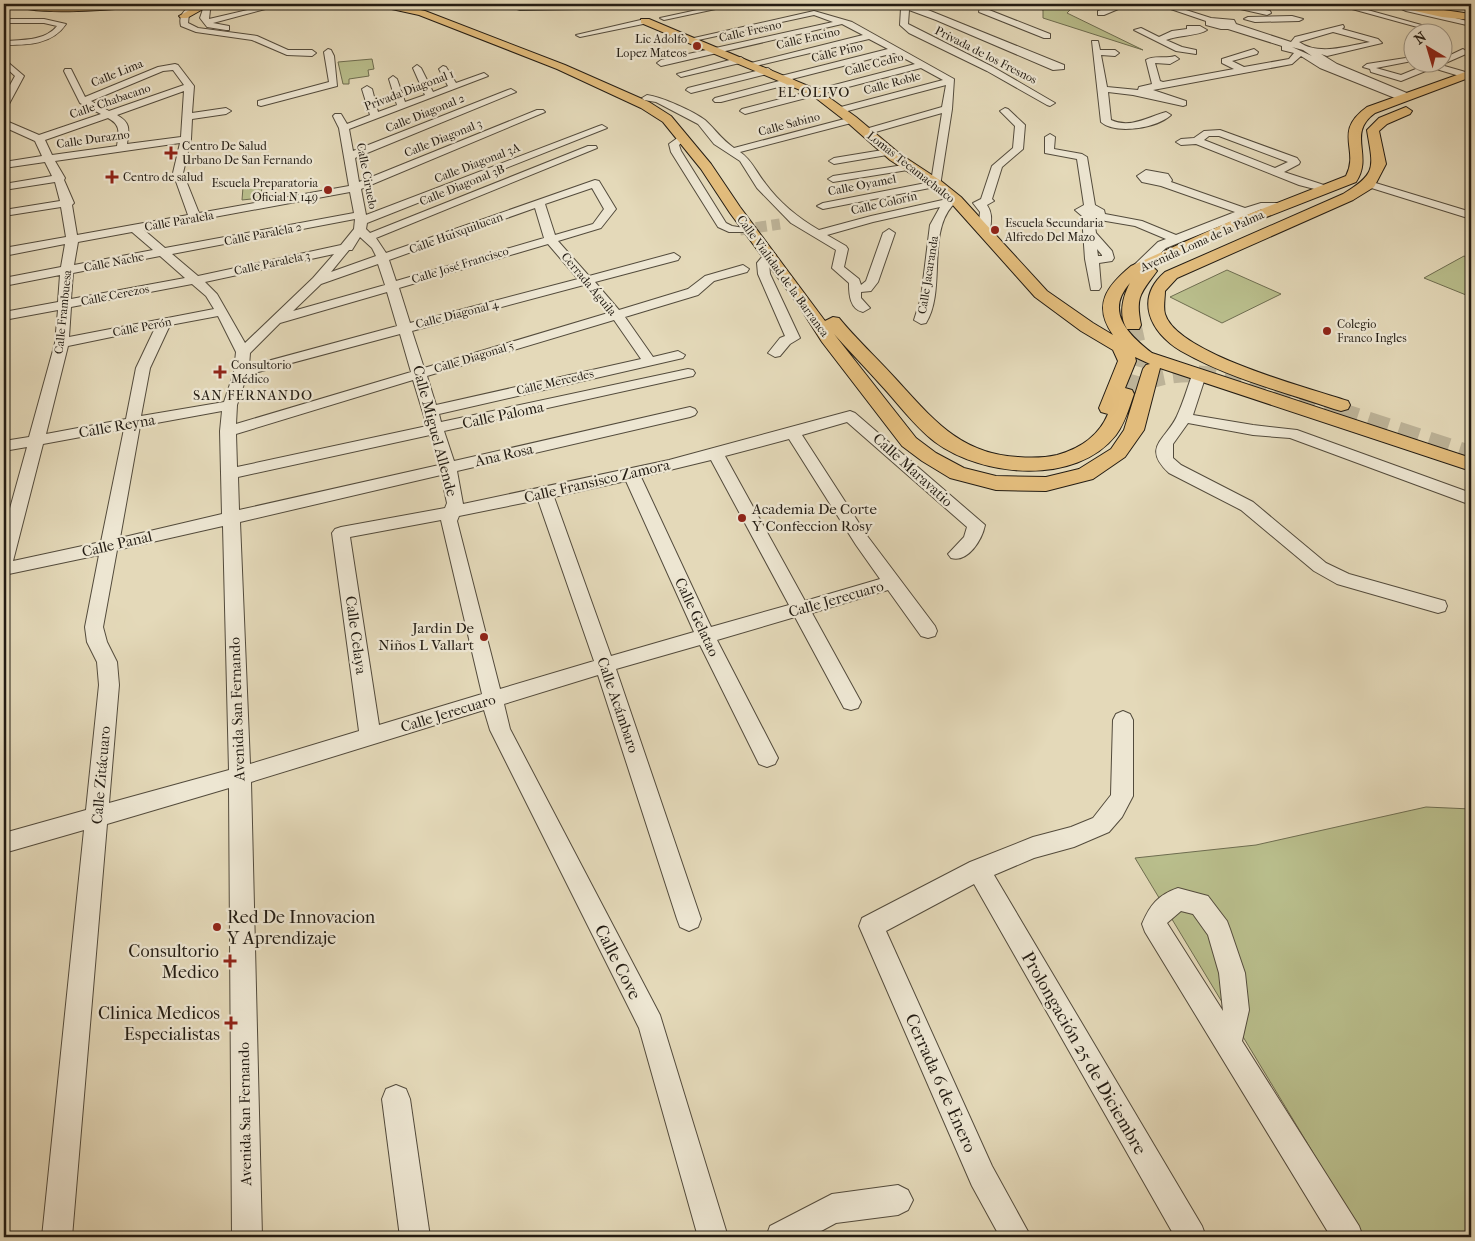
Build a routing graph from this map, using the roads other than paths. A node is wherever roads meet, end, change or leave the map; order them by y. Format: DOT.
graph roads {
  1 [pos="14,4"];
  2 [pos="18,4"];
  3 [pos="42,4"];
  4 [pos="123,4"];
  5 [pos="140,4"];
  6 [pos="207,4"];
  7 [pos="214,4"];
  8 [pos="381,4"];
  9 [pos="405,4"];
  10 [pos="515,4"];
  11 [pos="604,4"];
  12 [pos="735,4"];
  13 [pos="1115,4"];
  14 [pos="1160,4"];
  15 [pos="1169,4"];
  16 [pos="1338,4"];
  17 [pos="1395,4"];
  18 [pos="904,5"];
  19 [pos="1405,5"];
  20 [pos="531,6"];
  21 [pos="972,6"];
  22 [pos="1012,6"];
  23 [pos="1354,6"];
  24 [pos="197,7"];
  25 [pos="269,7"];
  26 [pos="4,12"];
  27 [pos="34,12"];
  28 [pos="1101,13"];
  29 [pos="661,16"];
  30 [pos="1286,17"];
  31 [pos="184,18"];
  32 [pos="528,18"];
  33 [pos="1245,18"];
  34 [pos="1447,18"];
  35 [pos="1299,19"];
  36 [pos="206,20"];
  37 [pos="1227,21"];
  38 [pos="4,22"];
  39 [pos="646,22"];
  40 [pos="844,22"];
  41 [pos="1213,22"];
  42 [pos="1408,22"];
  43 [pos="1471,23"];
  44 [pos="1196,29"];
  45 [pos="1138,30"];
  46 [pos="260,31"];
  47 [pos="231,32"];
  48 [pos="580,34"];
  49 [pos="870,36"];
  50 [pos="1047,36"];
  51 [pos="276,38"];
  52 [pos="1160,39"];
  53 [pos="263,40"];
  54 [pos="689,40"];
  55 [pos="4,43"];
  56 [pos="1378,43"];
  57 [pos="302,44"];
  58 [pos="1388,45"];
  59 [pos="1310,49"];
  60 [pos="312,50"];
  61 [pos="895,50"];
  62 [pos="718,51"];
  63 [pos="1193,52"];
  64 [pos="1254,52"];
  65 [pos="1464,52"];
  66 [pos="1290,53"];
  67 [pos="1115,54"];
  68 [pos="1452,57"];
  69 [pos="1175,58"];
  70 [pos="1266,59"];
  71 [pos="1402,61"];
  72 [pos="4,62"];
  73 [pos="746,62"];
  74 [pos="661,63"];
  75 [pos="922,65"];
  76 [pos="417,68"];
  77 [pos="1452,68"];
  78 [pos="443,69"];
  79 [pos="1240,69"];
  80 [pos="68,71"];
  81 [pos="768,71"];
  82 [pos="1344,72"];
  83 [pos="1416,72"];
  84 [pos="681,74"];
  85 [pos="484,76"];
  86 [pos="1470,76"];
  87 [pos="393,79"];
  88 [pos="788,79"];
  89 [pos="951,81"];
  90 [pos="1162,83"];
  91 [pos="1366,84"];
  92 [pos="189,86"];
  93 [pos="453,87"];
  94 [pos="1385,87"];
  95 [pos="1103,88"];
  96 [pos="367,89"];
  97 [pos="691,90"];
  98 [pos="1128,90"];
  99 [pos="1458,91"];
  100 [pos="510,92"];
  101 [pos="816,92"];
  102 [pos="430,96"];
  103 [pos="1406,97"];
  104 [pos="647,98"];
  105 [pos="718,100"];
  106 [pos="83,101"];
  107 [pos="261,103"];
  108 [pos="1050,103"];
  109 [pos="1138,103"];
  110 [pos="4,104"];
  111 [pos="402,106"];
  112 [pos="1417,106"];
  113 [pos="947,109"];
  114 [pos="1154,109"];
  115 [pos="840,110"];
  116 [pos="226,111"];
  117 [pos="746,111"];
  118 [pos="1005,111"];
  119 [pos="540,112"];
  120 [pos="110,114"];
  121 [pos="338,116"];
  122 [pos="188,117"];
  123 [pos="375,117"];
  124 [pos="852,120"];
  125 [pos="4,123"];
  126 [pos="344,128"];
  127 [pos="602,128"];
  128 [pos="866,132"];
  129 [pos="1354,133"];
  130 [pos="683,136"];
  131 [pos="1374,136"];
  132 [pos="1050,137"];
  133 [pos="186,138"];
  134 [pos="39,139"];
  135 [pos="1197,141"];
  136 [pos="1181,142"];
  137 [pos="122,148"];
  138 [pos="592,148"];
  139 [pos="733,151"];
  140 [pos="889,152"];
  141 [pos="348,157"];
  142 [pos="50,158"];
  143 [pos="834,161"];
  144 [pos="4,165"];
  145 [pos="910,167"];
  146 [pos="1276,172"];
  147 [pos="60,178"];
  148 [pos="833,179"];
  149 [pos="595,183"];
  150 [pos="1163,183"];
  151 [pos="936,184"];
  152 [pos="1369,184"];
  153 [pos="4,187"];
  154 [pos="354,188"];
  155 [pos="1324,190"];
  156 [pos="952,202"];
  157 [pos="68,203"];
  158 [pos="539,203"];
  159 [pos="1283,205"];
  160 [pos="823,206"];
  161 [pos="1092,212"];
  162 [pos="1244,212"];
  163 [pos="4,213"];
  164 [pos="1471,216"];
  165 [pos="194,218"];
  166 [pos="795,221"];
  167 [pos="780,224"];
  168 [pos="363,226"];
  169 [pos="136,229"];
  170 [pos="740,230"];
  171 [pos="984,230"];
  172 [pos="889,233"];
  173 [pos="818,234"];
  174 [pos="1090,234"];
  175 [pos="1185,236"];
  176 [pos="550,239"];
  177 [pos="72,240"];
  178 [pos="348,247"];
  179 [pos="4,252"];
  180 [pos="166,253"];
  181 [pos="1215,254"];
  182 [pos="770,255"];
  183 [pos="674,257"];
  184 [pos="383,259"];
  185 [pos="1091,259"];
  186 [pos="743,270"];
  187 [pos="67,271"];
  188 [pos="196,280"];
  189 [pos="317,281"];
  190 [pos="588,281"];
  191 [pos="4,282"];
  192 [pos="392,286"];
  193 [pos="1095,287"];
  194 [pos="855,289"];
  195 [pos="693,292"];
  196 [pos="65,304"];
  197 [pos="1055,305"];
  198 [pos="1112,307"];
  199 [pos="863,308"];
  200 [pos="222,311"];
  201 [pos="616,314"];
  202 [pos="4,316"];
  203 [pos="921,320"];
  204 [pos="275,321"];
  205 [pos="165,322"];
  206 [pos="406,327"];
  207 [pos="1087,328"];
  208 [pos="62,343"];
  209 [pos="1121,348"];
  210 [pos="775,353"];
  211 [pos="678,355"];
  212 [pos="866,357"];
  213 [pos="648,360"];
  214 [pos="242,362"];
  215 [pos="688,373"];
  216 [pos="420,374"];
  217 [pos="1199,375"];
  218 [pos="1143,379"];
  219 [pos="230,405"];
  220 [pos="431,411"];
  221 [pos="690,412"];
  222 [pos="850,416"];
  223 [pos="1184,418"];
  224 [pos="1360,420"];
  225 [pos="132,423"];
  226 [pos="436,429"];
  227 [pos="228,430"];
  228 [pos="792,432"];
  229 [pos="37,440"];
  230 [pos="4,446"];
  231 [pos="1471,448"];
  232 [pos="716,454"];
  233 [pos="1471,465"];
  234 [pos="448,468"];
  235 [pos="229,474"];
  236 [pos="631,474"];
  237 [pos="544,493"];
  238 [pos="1471,499"];
  239 [pos="450,513"];
  240 [pos="230,518"];
  241 [pos="341,533"];
  242 [pos="110,546"];
  243 [pos="956,554"];
  244 [pos="4,561"];
  245 [pos="4,569"];
  246 [pos="891,583"];
  247 [pos="1438,606"];
  248 [pos="801,608"];
  249 [pos="928,631"];
  250 [pos="706,636"];
  251 [pos="605,665"];
  252 [pos="493,699"];
  253 [pos="851,702"];
  254 [pos="1123,720"];
  255 [pos="370,737"];
  256 [pos="767,758"];
  257 [pos="240,776"];
  258 [pos="98,816"];
  259 [pos="4,843"];
  260 [pos="978,870"];
  261 [pos="689,919"];
  262 [pos="871,926"];
  263 [pos="1228,1044"];
  264 [pos="396,1099"];
  265 [pos="898,1200"];
  266 [pos="57,1237"];
  267 [pos="247,1237"];
  268 [pos="415,1237"];
  269 [pos="713,1237"];
  270 [pos="781,1237"];
  271 [pos="1016,1237"];
  272 [pos="1191,1237"];
  273 [pos="1348,1237"];
  1 -- 26 [label="street"];
  2 -- 5 [label="main road"];
  3 -- 4 [label="main road"];
  6 -- 24 [label="main road"];
  7 -- 36 [label="street"];
  8 -- 130 [label="main road, Calle Vialidad de la Barranca"];
  9 -- 104 [label="main road, Calle Vialidad de la Barranca"];
  10 -- 20 [label="street"];
  11 -- 20 [label="street"];
  12 -- 29 [label="street"];
  13 -- 28 [label="street"];
  14 -- 41 [label="street"];
  15 -- 41 [label="street"];
  16 -- 23 [label="street"];
  17 -- 34 [label="street"];
  18 -- 18 [label="street"];
  18 -- 21 [label="street"];
  18 -- 108 [label="street, Privada de los Fresnos"];
  19 -- 34 [label="street"];
  19 -- 43 [label="main road"];
  20 -- 32 [label="street"];
  21 -- 22 [label="street"];
  21 -- 50 [label="street"];
  23 -- 42 [label="street"];
  24 -- 31 [label="main road"];
  25 -- 36 [label="street"];
  26 -- 27 [label="street"];
  29 -- 39 [label="main road"];
  30 -- 33 [label="street"];
  30 -- 33 [label="street"];
  30 -- 35 [label="street"];
  31 -- 36 [label="street"];
  31 -- 47 [label="street"];
  33 -- 37 [label="street"];
  34 -- 43 [label="main road"];
  36 -- 47 [label="street"];
  37 -- 41 [label="street"];
  37 -- 66 [label="street"];
  38 -- 55 [label="street"];
  39 -- 48 [label="street"];
  39 -- 54 [label="main road, Lomas Tecamachalco"];
  40 -- 49 [label="street"];
  40 -- 54 [label="street"];
  40 -- 62 [label="street, Calle Fresno"];
  41 -- 44 [label="street"];
  41 -- 66 [label="street"];
  44 -- 52 [label="street"];
  45 -- 52 [label="street"];
  46 -- 47 [label="street"];
  47 -- 53 [label="street"];
  49 -- 61 [label="street"];
  49 -- 73 [label="street, Calle Encino"];
  51 -- 53 [label="street"];
  52 -- 63 [label="street"];
  53 -- 60 [label="street"];
  54 -- 62 [label="main road, Lomas Tecamachalco"];
  56 -- 58 [label="street"];
  56 -- 59 [label="street"];
  56 -- 66 [label="street"];
  57 -- 60 [label="street"];
  59 -- 66 [label="street"];
  59 -- 82 [label="street"];
  60 -- 107 [label="street"];
  61 -- 75 [label="street"];
  61 -- 88 [label="street, Calle Pino"];
  62 -- 73 [label="main road, Lomas Tecamachalco"];
  62 -- 74 [label="street, Calle Fresno"];
  64 -- 70 [label="street"];
  64 -- 79 [label="street"];
  65 -- 68 [label="street"];
  66 -- 70 [label="street"];
  66 -- 82 [label="street"];
  67 -- 95 [label="street"];
  69 -- 90 [label="street"];
  70 -- 79 [label="street"];
  71 -- 83 [label="street"];
  72 -- 110 [label="street"];
  73 -- 81 [label="main road, Lomas Tecamachalco"];
  73 -- 84 [label="street, Calle Encino"];
  75 -- 89 [label="street"];
  75 -- 101 [label="street, Calle Cedro"];
  76 -- 102 [label="street"];
  77 -- 86 [label="street"];
  78 -- 93 [label="street"];
  79 -- 90 [label="street"];
  80 -- 106 [label="street"];
  81 -- 88 [label="main road, Lomas Tecamachalco"];
  81 -- 97 [label="street, Calle Encino"];
  82 -- 91 [label="street"];
  82 -- 94 [label="street"];
  85 -- 93 [label="street, Privada Diagonal 1"];
  86 -- 99 [label="main road"];
  86 -- 103 [label="main road"];
  87 -- 111 [label="street"];
  88 -- 101 [label="main road, Lomas Tecamachalco"];
  88 -- 105 [label="street, Calle Pino"];
  89 -- 113 [label="street"];
  89 -- 115 [label="street, Calle Roble"];
  90 -- 98 [label="street"];
  90 -- 98 [label="street"];
  91 -- 94 [label="street"];
  91 -- 103 [label="street"];
  92 -- 106 [label="street, Calle Lima"];
  92 -- 120 [label="street, Calle Chabacano"];
  92 -- 122 [label="street"];
  93 -- 102 [label="street, Privada Diagonal 1"];
  94 -- 103 [label="street"];
  95 -- 98 [label="street"];
  95 -- 114 [label="street"];
  96 -- 123 [label="street"];
  98 -- 109 [label="street"];
  100 -- 141 [label="street, Calle Diagonal 2"];
  101 -- 115 [label="main road, Lomas Tecamachalco"];
  101 -- 117 [label="street, Calle Cedro"];
  102 -- 111 [label="street, Privada Diagonal 1"];
  103 -- 129 [label="main road"];
  104 -- 139 [label="street"];
  104 -- 212 [label="main road, Calle Vialidad de la Barranca"];
  106 -- 120 [label="street"];
  111 -- 123 [label="street, Privada Diagonal 1"];
  112 -- 131 [label="main road"];
  113 -- 128 [label="street"];
  113 -- 151 [label="street"];
  115 -- 124 [label="main road, Lomas Tecamachalco"];
  116 -- 122 [label="street"];
  118 -- 171 [label="street"];
  119 -- 154 [label="street, Calle Diagonal 3"];
  120 -- 134 [label="street, Calle Chabacano"];
  120 -- 137 [label="street"];
  121 -- 126 [label="street, Calle Ciruelo"];
  122 -- 133 [label="street"];
  123 -- 126 [label="street, Privada Diagonal 1"];
  124 -- 128 [label="main road, Lomas Tecamachalco"];
  124 -- 139 [label="street, Calle Sabino"];
  125 -- 134 [label="street"];
  126 -- 141 [label="street, Calle Ciruelo"];
  127 -- 168 [label="street, Calle Diagonal 3A"];
  128 -- 140 [label="main road, Lomas Tecamachalco"];
  129 -- 131 [label="main road"];
  129 -- 155 [label="main road, Avenida Loma de la Palma"];
  130 -- 170 [label="street"];
  130 -- 182 [label="main road, Calle Vialidad de la Barranca"];
  131 -- 152 [label="main road"];
  132 -- 161 [label="street"];
  133 -- 137 [label="street, Calle Durazno"];
  133 -- 165 [label="street"];
  134 -- 142 [label="street, Calle Frambuesa"];
  135 -- 136 [label="street"];
  135 -- 146 [label="street"];
  135 -- 146 [label="street"];
  137 -- 142 [label="street, Calle Durazno"];
  138 -- 168 [label="street, Calle Diagonal 3B"];
  139 -- 166 [label="street"];
  140 -- 143 [label="street"];
  140 -- 145 [label="main road, Lomas Tecamachalco"];
  141 -- 154 [label="street, Calle Ciruelo"];
  142 -- 144 [label="street, Calle Durazno"];
  142 -- 147 [label="street, Calle Frambuesa"];
  145 -- 148 [label="street"];
  145 -- 151 [label="main road, Lomas Tecamachalco"];
  146 -- 155 [label="street"];
  147 -- 153 [label="street"];
  147 -- 157 [label="street, Calle Frambuesa"];
  149 -- 158 [label="street, Calle Huixquilucan"];
  149 -- 176 [label="street, Calle José Francisco"];
  150 -- 162 [label="street"];
  151 -- 156 [label="main road, Lomas Tecamachalco"];
  151 -- 160 [label="street, Calle Oyamel"];
  152 -- 164 [label="street"];
  152 -- 181 [label="main road, Avenida Loma de la Palma"];
  154 -- 165 [label="street, Calle Paralela"];
  154 -- 168 [label="street, Calle Ciruelo"];
  155 -- 159 [label="main road, Avenida Loma de la Palma"];
  156 -- 171 [label="main road, Lomas Tecamachalco"];
  156 -- 173 [label="street, Calle Colorín"];
  156 -- 203 [label="street, Calle Jacaranda"];
  157 -- 163 [label="street"];
  157 -- 177 [label="street, Calle Frambuesa"];
  158 -- 176 [label="street, Cerrada Águila"];
  158 -- 184 [label="street, Calle Huixquilucan"];
  159 -- 162 [label="street"];
  159 -- 175 [label="main road, Avenida Loma de la Palma"];
  161 -- 174 [label="street"];
  161 -- 175 [label="street"];
  161 -- 175 [label="street"];
  162 -- 175 [label="street"];
  165 -- 169 [label="street, Calle Paralela"];
  166 -- 167 [label="street"];
  166 -- 173 [label="street"];
  168 -- 178 [label="street, Avenida San Fernando"];
  168 -- 180 [label="street, Calle Paralela 2"];
  168 -- 184 [label="street, Calle Miguel Allende"];
  169 -- 177 [label="street, Calle Paralela"];
  169 -- 180 [label="street"];
  171 -- 197 [label="main road, Lomas Tecamachalco"];
  172 -- 194 [label="street"];
  173 -- 194 [label="street"];
  174 -- 185 [label="street"];
  174 -- 185 [label="street"];
  175 -- 181 [label="main road"];
  175 -- 198 [label="main road, Avenida Loma de la Palma"];
  176 -- 190 [label="street, Cerrada Águila"];
  176 -- 192 [label="street, Calle José Francisco"];
  177 -- 179 [label="street, Calle Paralela"];
  177 -- 187 [label="street, Calle Frambuesa"];
  178 -- 188 [label="street, Calle Paralela 3"];
  178 -- 189 [label="street, Avenida San Fernando"];
  180 -- 187 [label="street, Calle Nache"];
  180 -- 188 [label="street"];
  181 -- 224 [label="main road, Avenida Loma de la Palma"];
  182 -- 210 [label="street"];
  182 -- 218 [label="main road, Calle Vialidad de la Barranca"];
  183 -- 190 [label="street, Calle Diagonal 4"];
  184 -- 189 [label="street, Calle Huixquilucan"];
  184 -- 192 [label="street, Calle Miguel Allende"];
  185 -- 193 [label="street"];
  186 -- 195 [label="street"];
  187 -- 191 [label="street, Calle Nache"];
  187 -- 196 [label="street, Calle Frambuesa"];
  188 -- 196 [label="street, Calle Cerezos"];
  188 -- 200 [label="street"];
  189 -- 204 [label="street, Avenida San Fernando"];
  190 -- 201 [label="street, Cerrada Águila"];
  190 -- 206 [label="street, Calle Diagonal 4"];
  192 -- 204 [label="street, Calle José Francisco"];
  192 -- 206 [label="street, Calle Miguel Allende"];
  194 -- 199 [label="street"];
  195 -- 201 [label="street, Calle Diagonal 5"];
  196 -- 202 [label="street, Calle Cerezos"];
  196 -- 208 [label="street, Calle Frambuesa"];
  197 -- 198 [label="main road"];
  197 -- 207 [label="main road, Lomas Tecamachalco"];
  198 -- 207 [label="main road"];
  198 -- 218 [label="main road, Avenida Loma de la Palma"];
  200 -- 205 [label="street, Calle Perón"];
  200 -- 214 [label="street"];
  201 -- 213 [label="street, Cerrada Águila"];
  201 -- 216 [label="street, Calle Diagonal 5"];
  204 -- 214 [label="street, Avenida San Fernando"];
  205 -- 208 [label="street, Calle Perón"];
  205 -- 225 [label="street, Calle Zitácuaro"];
  206 -- 214 [label="street, Calle Diagonal 4"];
  206 -- 216 [label="street, Calle Miguel Allende"];
  207 -- 209 [label="main road, Lomas Tecamachalco"];
  208 -- 229 [label="street, Calle Frambuesa"];
  209 -- 212 [label="main road"];
  209 -- 218 [label="main road, Lomas Tecamachalco"];
  211 -- 213 [label="street, Calle Mercedes"];
  212 -- 218 [label="main road"];
  213 -- 220 [label="street, Calle Mercedes"];
  214 -- 219 [label="street, Avenida San Fernando"];
  215 -- 226 [label="street, Calle Paloma"];
  216 -- 220 [label="street, Calle Miguel Allende"];
  216 -- 227 [label="street, Calle Diagonal 5"];
  217 -- 218 [label="main road, Avenida Loma de la Palma"];
  217 -- 223 [label="street"];
  217 -- 224 [label="main road, Avenida Loma de la Palma"];
  219 -- 225 [label="street, Calle Reyna"];
  219 -- 227 [label="street, Avenida San Fernando"];
  220 -- 226 [label="street, Calle Miguel Allende"];
  221 -- 234 [label="street, Ana Rosa"];
  222 -- 228 [label="street, Calle Fransisco Zamora"];
  222 -- 243 [label="street, Calle Maravatio"];
  223 -- 238 [label="street"];
  223 -- 247 [label="street"];
  224 -- 231 [label="main road, Avenida Loma de la Palma"];
  224 -- 233 [label="main road, Avenida Loma de la Palma"];
  225 -- 229 [label="street, Calle Reyna"];
  225 -- 242 [label="street, Calle Zitácuaro"];
  226 -- 234 [label="street, Calle Miguel Allende"];
  226 -- 235 [label="street, Calle Paloma"];
  227 -- 235 [label="street, Avenida San Fernando"];
  228 -- 232 [label="street, Calle Fransisco Zamora"];
  228 -- 246 [label="street"];
  229 -- 230 [label="street, Calle Reyna"];
  229 -- 244 [label="street, Calle Frambuesa"];
  232 -- 236 [label="street, Calle Fransisco Zamora"];
  232 -- 248 [label="street"];
  234 -- 239 [label="street, Calle Miguel Allende"];
  234 -- 240 [label="street, Ana Rosa"];
  235 -- 240 [label="street, Avenida San Fernando"];
  236 -- 237 [label="street, Calle Fransisco Zamora"];
  236 -- 250 [label="street, Calle Gelatao"];
  237 -- 239 [label="street, Calle Fransisco Zamora"];
  237 -- 251 [label="street, Calle Acámbaro"];
  239 -- 241 [label="street, Calle Fransisco Zamora"];
  239 -- 252 [label="street, Calle Miguel Allende"];
  240 -- 242 [label="street, Calle Panal"];
  240 -- 257 [label="street, Avenida San Fernando"];
  241 -- 255 [label="street, Calle Celaya"];
  242 -- 245 [label="street, Calle Panal"];
  242 -- 258 [label="street, Calle Zitácuaro"];
  246 -- 248 [label="street, Calle Jerecuaro"];
  246 -- 249 [label="street"];
  248 -- 250 [label="street, Calle Jerecuaro"];
  248 -- 253 [label="street"];
  250 -- 251 [label="street, Calle Jerecuaro"];
  250 -- 256 [label="street, Calle Gelatao"];
  251 -- 252 [label="street, Calle Jerecuaro"];
  251 -- 261 [label="street, Calle Acámbaro"];
  252 -- 255 [label="street, Calle Jerecuaro"];
  252 -- 269 [label="street, Calle Cove"];
  254 -- 260 [label="street"];
  255 -- 257 [label="street, Calle Jerecuaro"];
  257 -- 258 [label="street, Calle Jerecuaro"];
  257 -- 267 [label="street, Avenida San Fernando"];
  258 -- 259 [label="street, Calle Jerecuaro"];
  258 -- 266 [label="street, Calle Zitácuaro"];
  260 -- 262 [label="street"];
  260 -- 272 [label="street, Prolongación 25 de Diciembre"];
  262 -- 271 [label="street, Cerrada 6 de Enero"];
  263 -- 263 [label="street"];
  263 -- 273 [label="street"];
  264 -- 268 [label="street"];
  265 -- 270 [label="street"];
}
